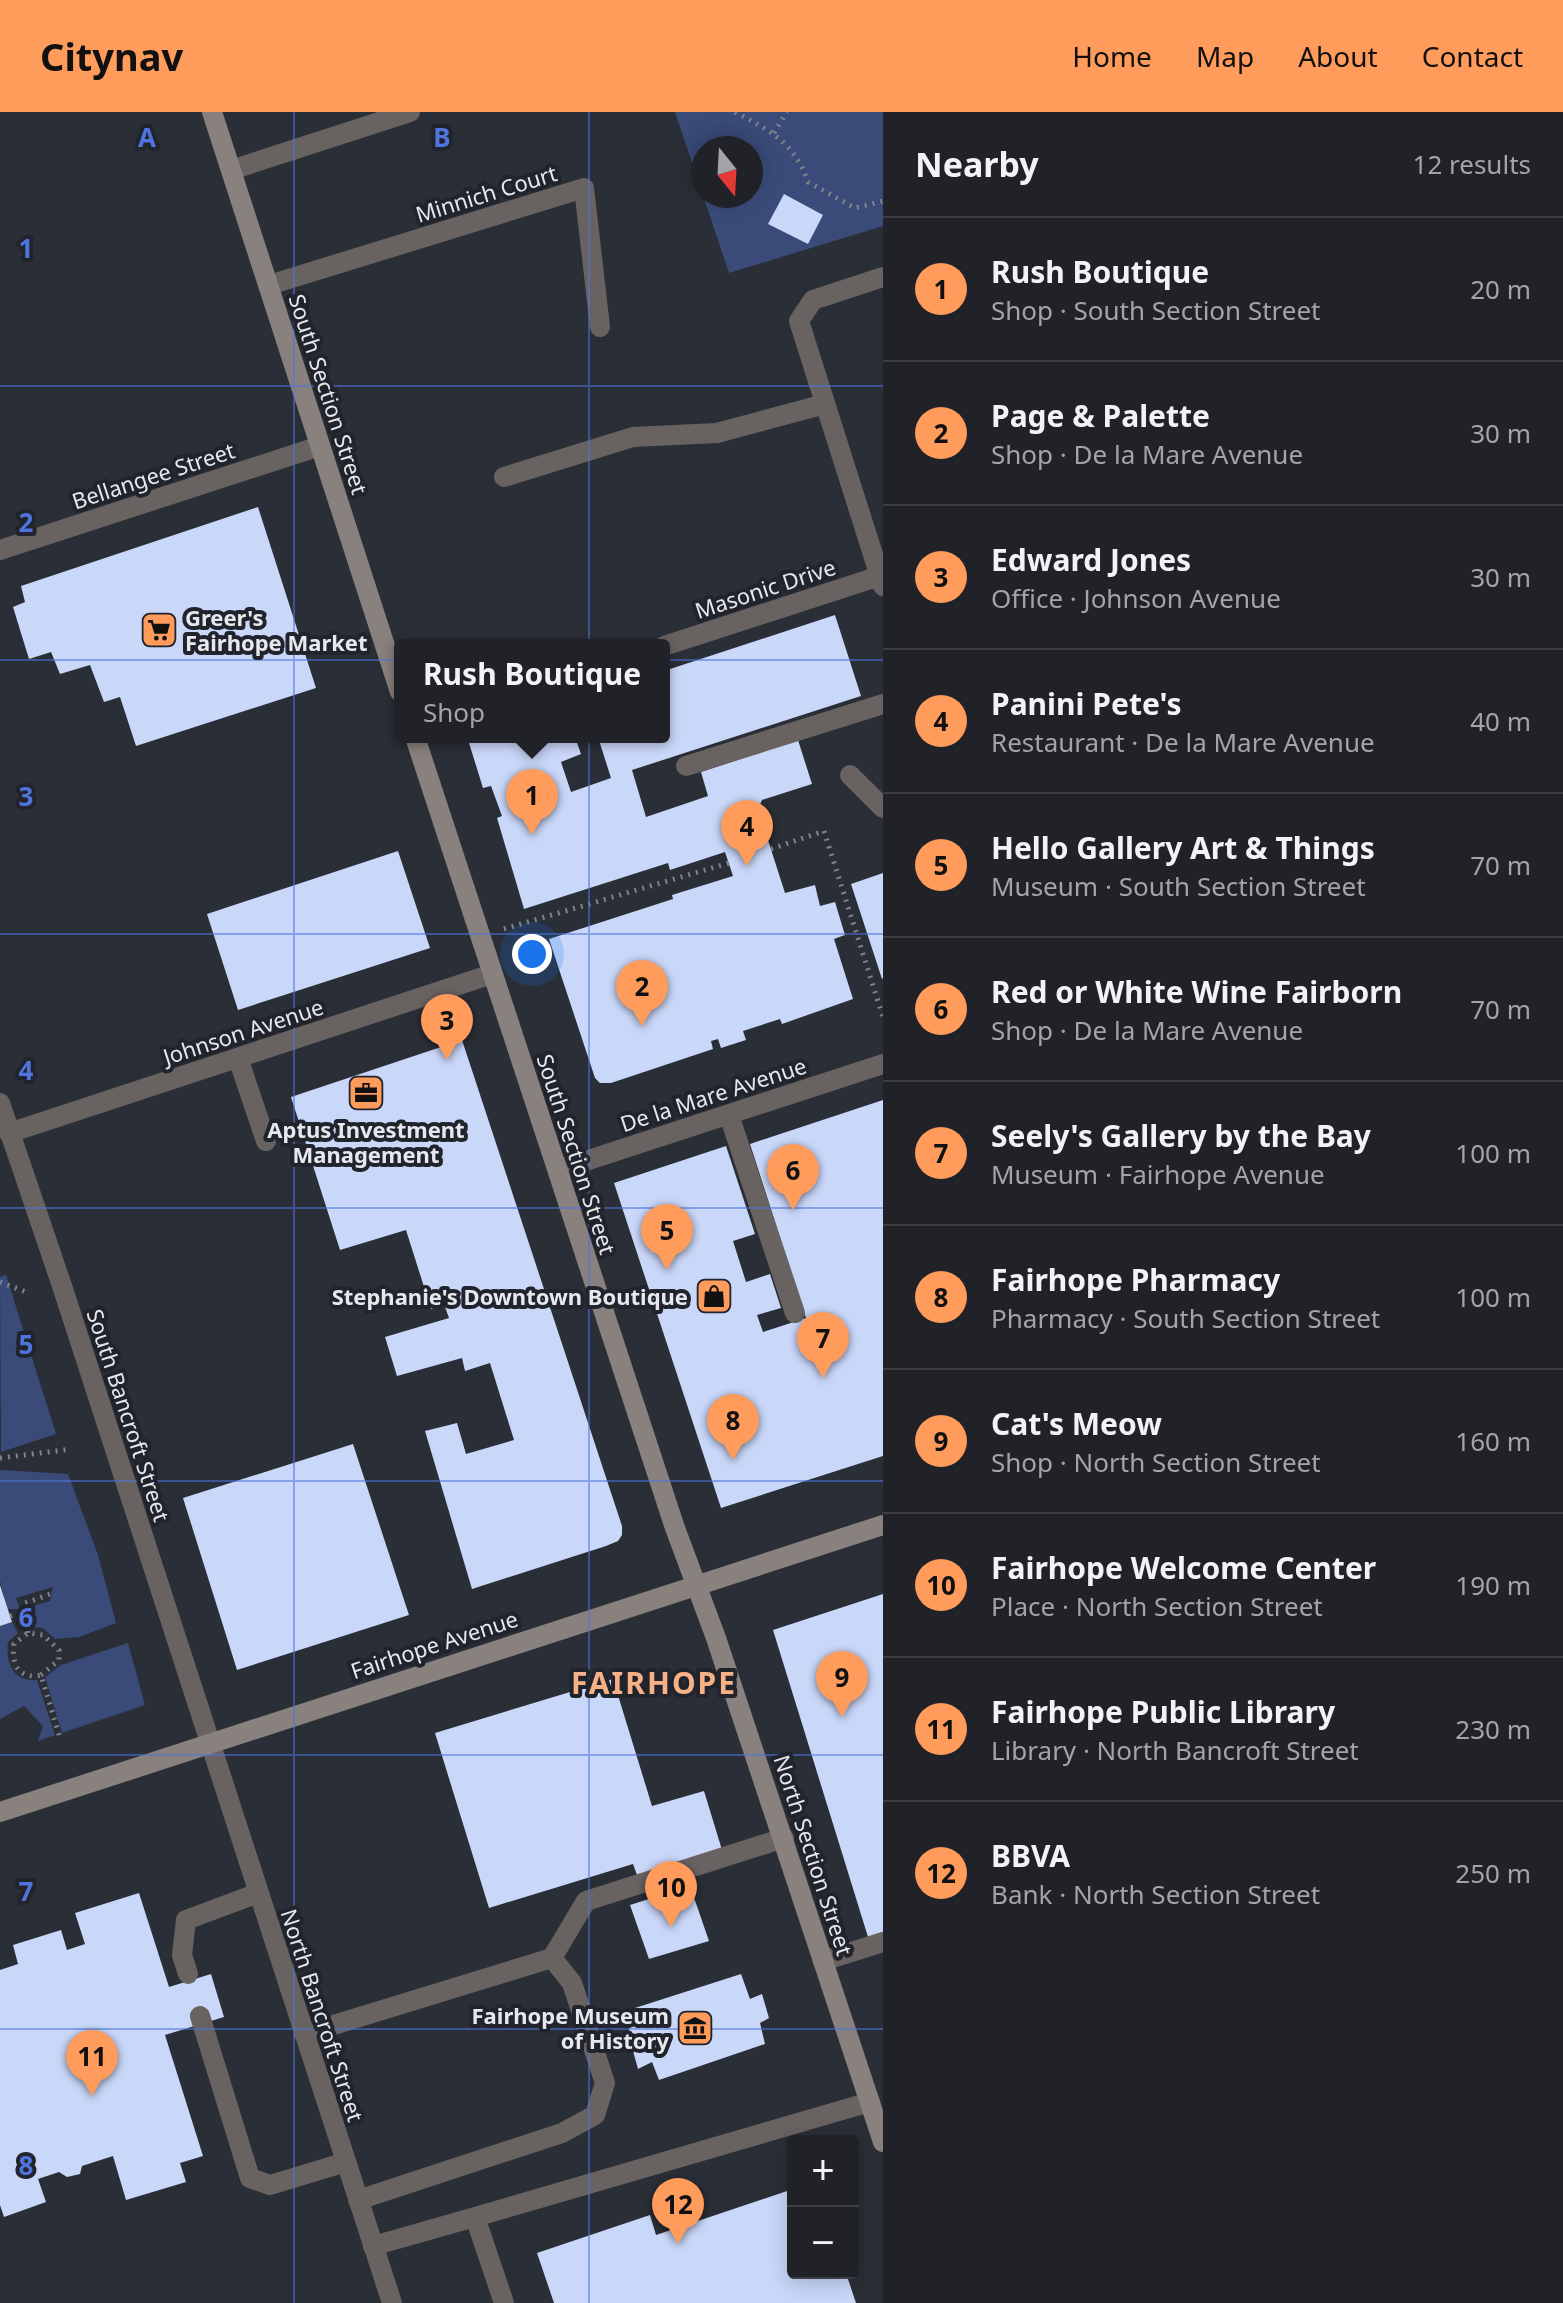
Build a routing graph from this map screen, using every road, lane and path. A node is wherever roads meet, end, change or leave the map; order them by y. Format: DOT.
graph roads {
  1 [pos="212,112"];
  2 [pos="410,112"];
  3 [pos="735,112"];
  4 [pos="787,112"];
  5 [pos="774,133"];
  6 [pos="231,170"];
  7 [pos="883,201"];
  8 [pos="883,277"];
  9 [pos="269,285"];
  10 [pos="600,327"];
  11 [pos="825,404"];
  12 [pos="320,446"];
  13 [pos="504,477"];
  14 [pos="0,550"];
  15 [pos="882,581"];
  16 [pos="670,644"];
  17 [pos="394,674"];
  18 [pos="883,704"];
  19 [pos="417,743"];
  20 [pos="686,766"];
  21 [pos="850,775"];
  22 [pos="883,808"];
  23 [pos="771,849"];
  24 [pos="729,863"];
  25 [pos="480,937"];
  26 [pos="492,974"];
  27 [pos="883,1017"];
  28 [pos="238,1058"];
  29 [pos="883,1064"];
  30 [pos="0,1103"];
  31 [pos="729,1115"];
  32 [pos="9,1133"];
  33 [pos="266,1141"];
  34 [pos="558,1170"];
  35 [pos="0,1282"];
  36 [pos="29,1293"];
  37 [pos="795,1313"];
  38 [pos="71,1449"];
  39 [pos="0,1458"];
  40 [pos="883,1525"];
  41 [pos="696,1585"];
  42 [pos="50,1594"];
  43 [pos="24,1612"];
  44 [pos="10,1616"];
  45 [pos="28,1633"];
  46 [pos="41,1675"];
  47 [pos="60,1738"];
  48 [pos="209,1742"];
  49 [pos="0,1812"];
  50 [pos="784,1838"];
  51 [pos="258,1893"];
  52 [pos="883,1942"];
  53 [pos="552,1958"];
  54 [pos="823,1961"];
  55 [pos="188,1974"];
  56 [pos="200,2016"];
  57 [pos="304,2034"];
  58 [pos="870,2102"];
  59 [pos="883,2142"];
  60 [pos="346,2162"];
  61 [pos="358,2200"];
  62 [pos="475,2217"];
  63 [pos="373,2246"];
  64 [pos="392,2303"];
  65 [pos="504,2303"];
  1 -- 6 [label="street, South Section Street"];
  2 -- 6 [label="street"];
  3 -- 5 [label="path"];
  4 -- 5 [label="path"];
  5 -- 7 [label="path"];
  6 -- 9 [label="street, South Section Street"];
  8 -- 11 [label="street"];
  9 -- 10 [label="street, Minnich Court"];
  9 -- 12 [label="street, South Section Street"];
  11 -- 13 [label="street"];
  11 -- 15 [label="street"];
  12 -- 14 [label="street, Bellangee Street"];
  12 -- 17 [label="street, South Section Street"];
  15 -- 16 [label="street, Masonic Drive"];
  18 -- 20 [label="street"];
  19 -- 25 [label="street, South Section Street"];
  21 -- 22 [label="street"];
  23 -- 27 [label="path"];
  24 -- 25 [label="path"];
  25 -- 26 [label="street, South Section Street"];
  26 -- 28 [label="street, Johnson Avenue"];
  26 -- 34 [label="street, South Section Street"];
  28 -- 32 [label="street, Johnson Avenue"];
  28 -- 33 [label="street"];
  29 -- 31 [label="street, De la Mare Avenue"];
  30 -- 32 [label="street, South Bancroft Street"];
  31 -- 34 [label="street, De la Mare Avenue"];
  31 -- 37 [label="street"];
  32 -- 48 [label="street, South Bancroft Street"];
  34 -- 41 [label="street, South Section Street"];
  35 -- 36 [label="path"];
  38 -- 39 [label="path"];
  40 -- 41 [label="street, Fairhope Avenue"];
  41 -- 48 [label="street, Fairhope Avenue"];
  41 -- 50 [label="street, North Section Street"];
  42 -- 43 [label="path"];
  43 -- 44 [label="path"];
  43 -- 45 [label="path"];
  45 -- 46 [label="path"];
  45 -- 46 [label="path"];
  46 -- 47 [label="path"];
  48 -- 49 [label="street, Fairhope Avenue"];
  48 -- 51 [label="street, North Bancroft Street"];
  50 -- 53 [label="street"];
  50 -- 54 [label="street, North Section Street"];
  51 -- 55 [label="street"];
  51 -- 57 [label="street, North Bancroft Street"];
  52 -- 54 [label="street"];
  53 -- 57 [label="street"];
  53 -- 61 [label="street"];
  54 -- 58 [label="street, North Section Street"];
  56 -- 60 [label="street"];
  57 -- 60 [label="street, North Bancroft Street"];
  58 -- 59 [label="street, North Section Street"];
  58 -- 62 [label="street"];
  60 -- 61 [label="street, North Bancroft Street"];
  61 -- 63 [label="street, North Bancroft Street"];
  62 -- 63 [label="street"];
  62 -- 65 [label="street"];
  63 -- 64 [label="street, North Bancroft Street"];
}
